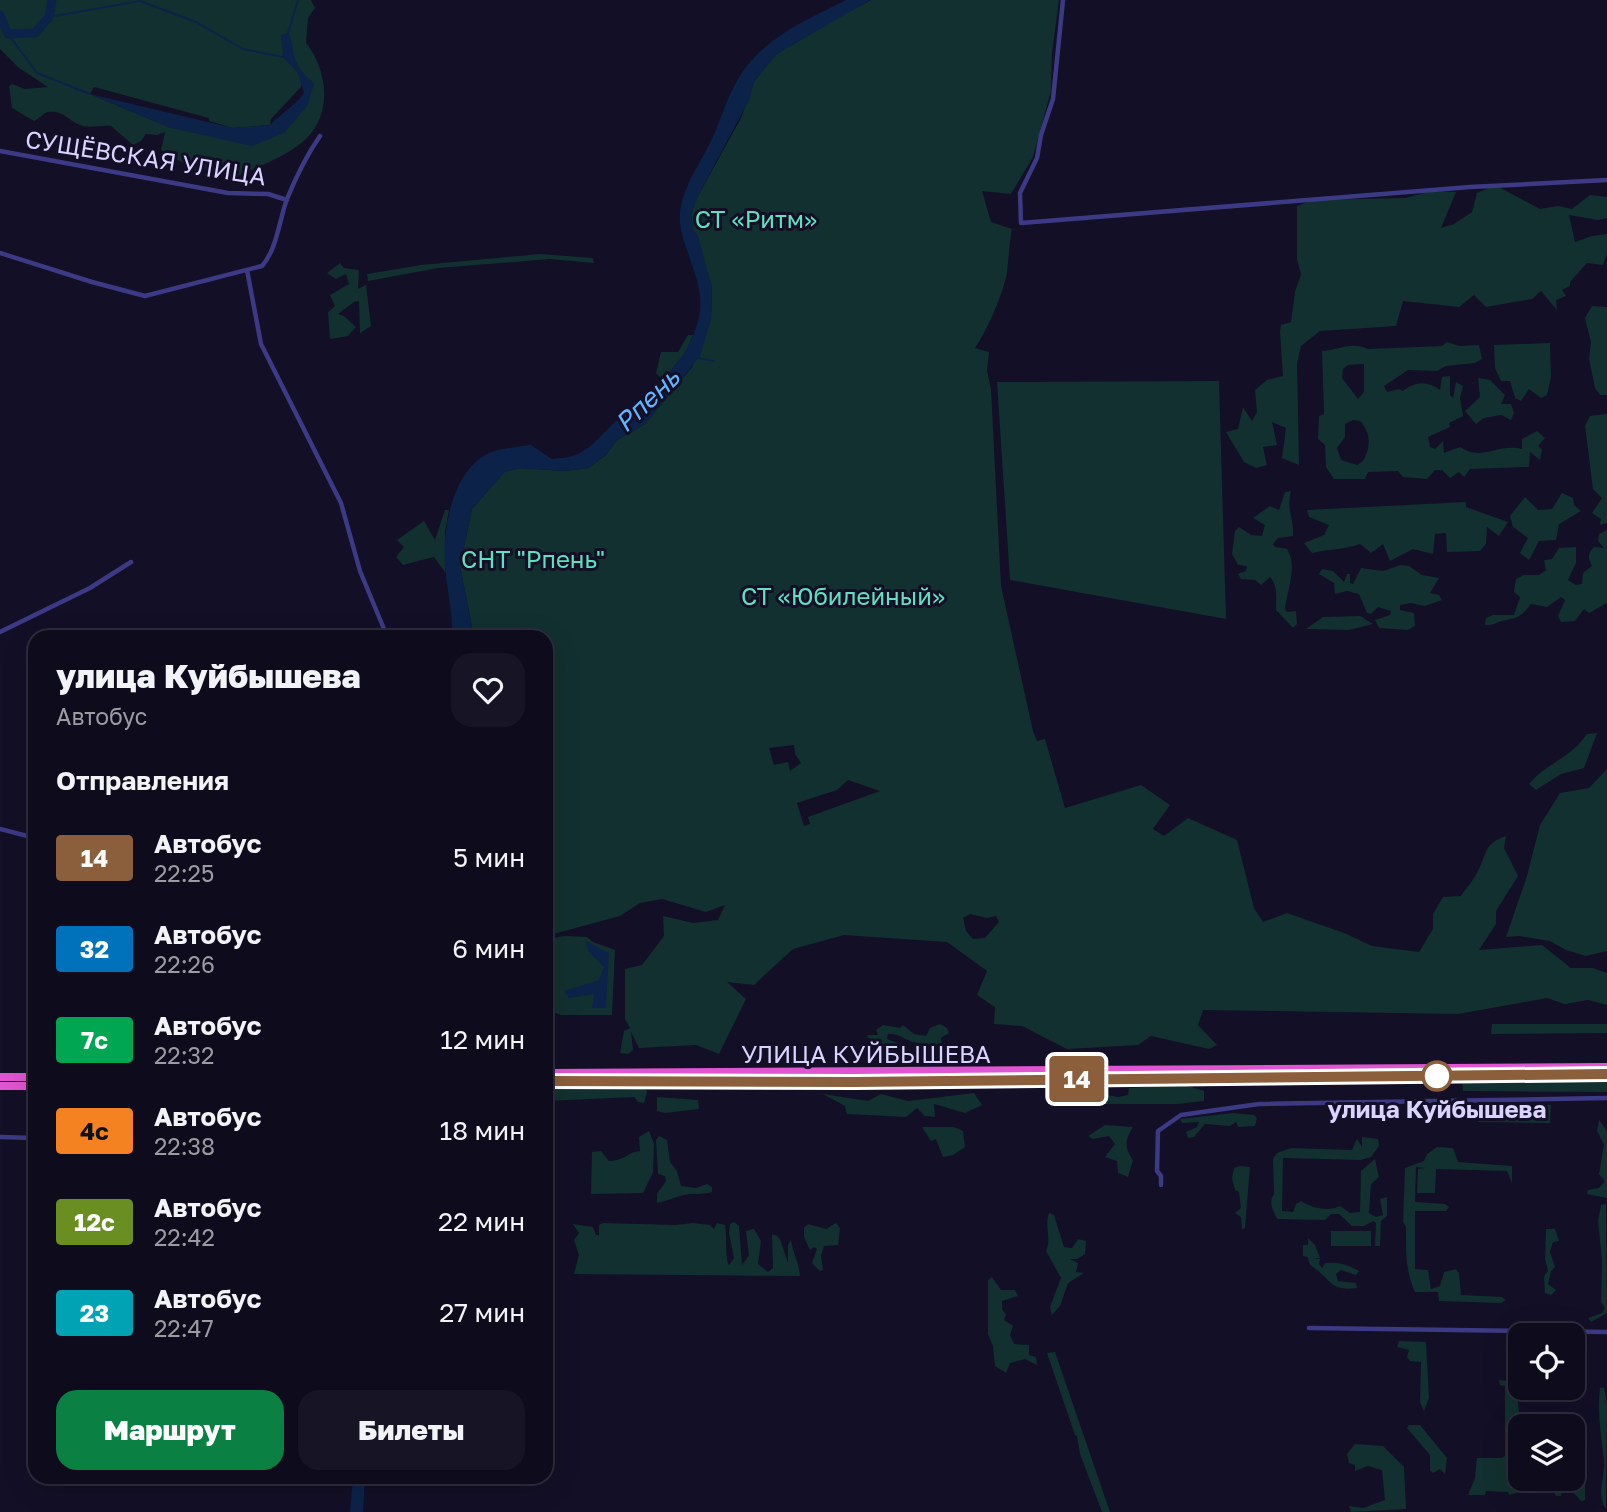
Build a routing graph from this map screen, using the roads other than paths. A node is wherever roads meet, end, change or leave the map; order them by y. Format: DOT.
graph roads {
  1 [pos="1063,0"];
  2 [pos="320,136"];
  3 [pos="0,151"];
  4 [pos="1607,180"];
  5 [pos="287,200"];
  6 [pos="0,253"];
  7 [pos="247,270"];
  8 [pos="131,562"];
  9 [pos="384,630"];
  10 [pos="0,632"];
  11 [pos="0,828"];
  12 [pos="28,836"];
  13 [pos="1607,1067"];
  14 [pos="553,1073"];
  15 [pos="1607,1074"];
  16 [pos="0,1077"];
  17 [pos="28,1077"];
  18 [pos="553,1081"];
  19 [pos="0,1086"];
  20 [pos="28,1086"];
  21 [pos="1607,1098"];
  22 [pos="1426,1101"];
  23 [pos="1468,1101"];
  24 [pos="0,1137"];
  25 [pos="28,1138"];
  26 [pos="1161,1185"];
  27 [pos="1310,1328"];
  28 [pos="1607,1332"];
  1 -- 4 [label="street"];
  2 -- 5 [label="street"];
  3 -- 5 [label="street, СУЩЁВСКАЯ УЛИЦА"];
  5 -- 7 [label="street"];
  6 -- 7 [label="street"];
  7 -- 9 [label="street"];
  8 -- 10 [label="street"];
  11 -- 12 [label="street"];
  13 -- 14 [label="highway, УЛИЦА КУЙБЫШЕВА"];
  15 -- 18 [label="highway, УЛИЦА КУЙБЫШЕВА"];
  16 -- 17 [label="highway"];
  19 -- 20 [label="highway"];
  21 -- 23 [label="street"];
  22 -- 23 [label="street"];
  22 -- 23 [label="street"];
  22 -- 26 [label="street"];
  24 -- 25 [label="street"];
  27 -- 28 [label="street"];
}
